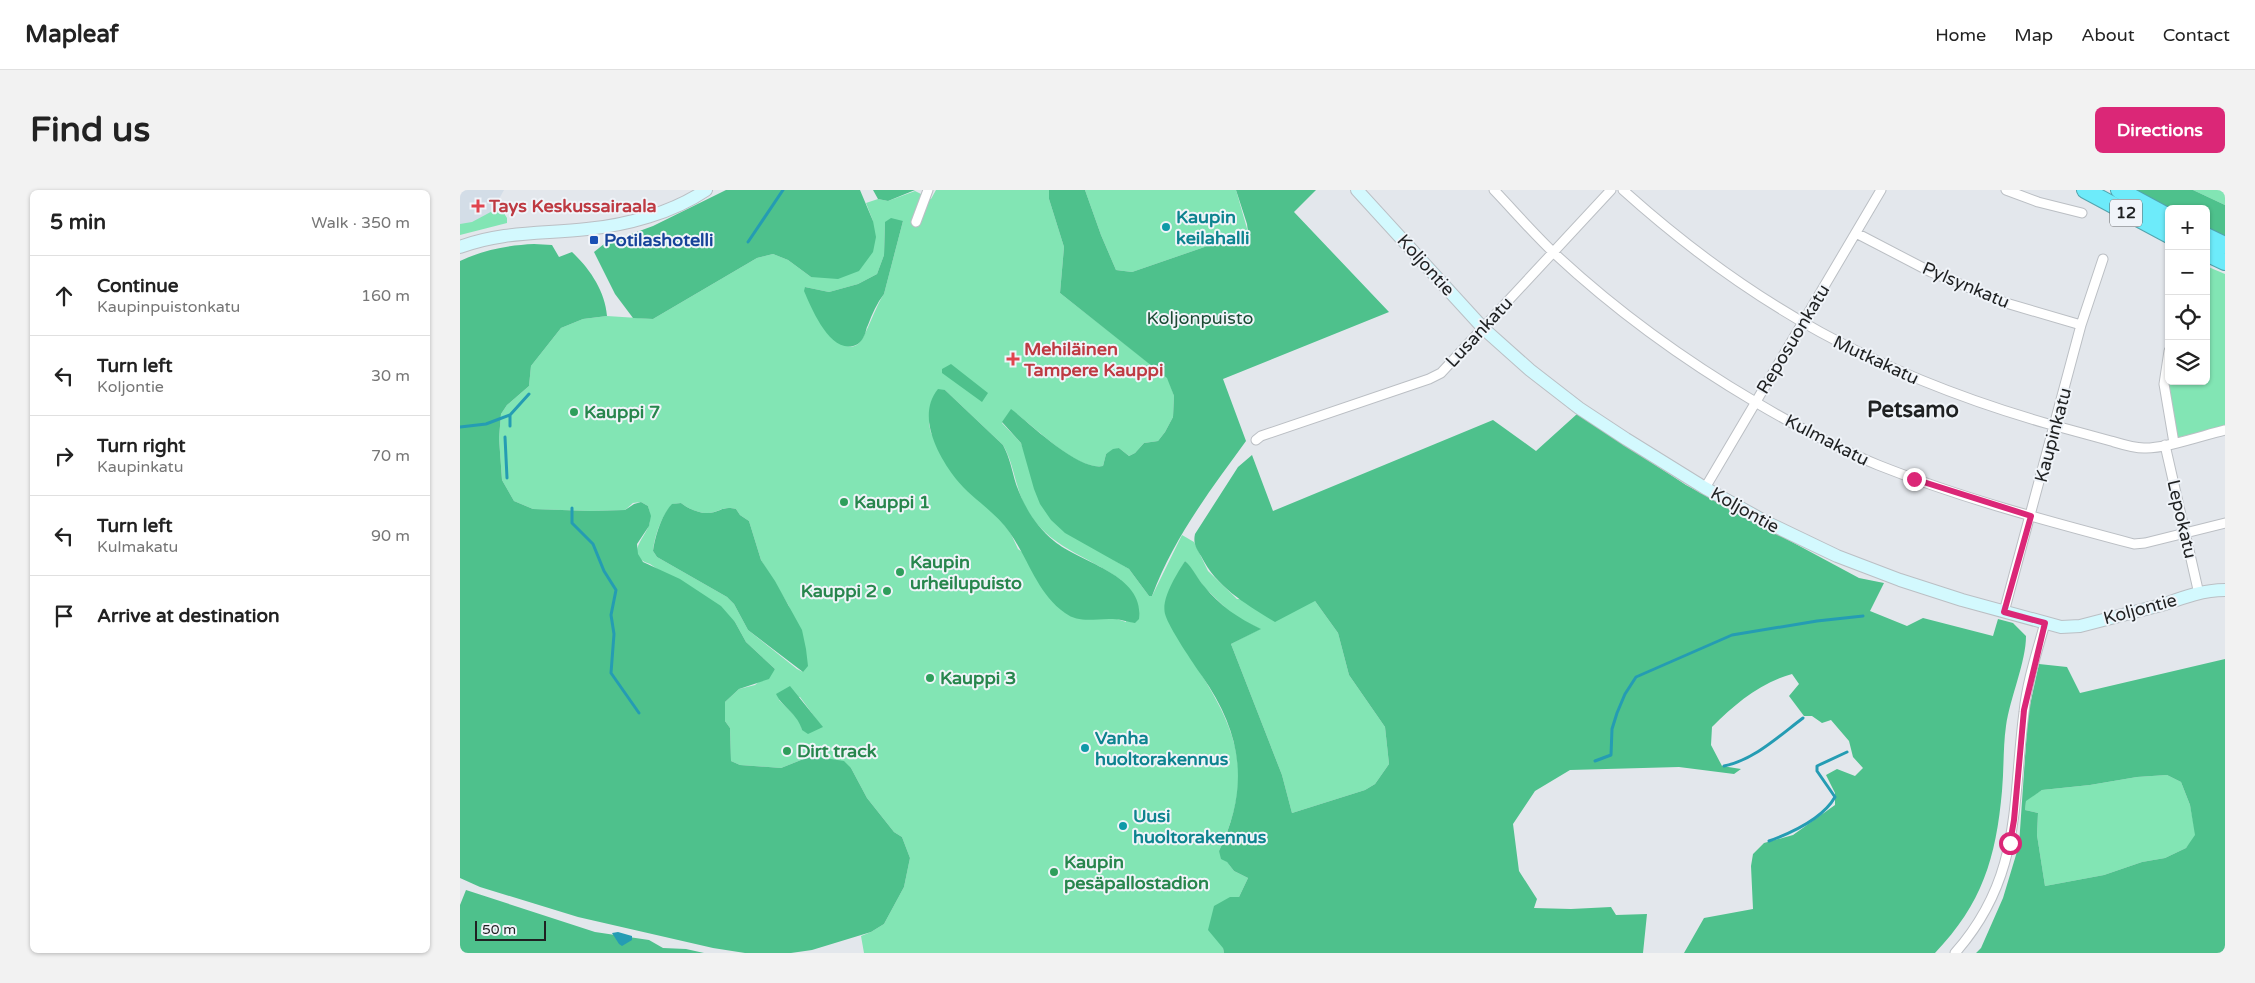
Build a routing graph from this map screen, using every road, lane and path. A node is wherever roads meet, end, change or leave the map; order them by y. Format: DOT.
graph roads {
  1 [pos="706,190"];
  2 [pos="928,190"];
  3 [pos="1357,190"];
  4 [pos="1494,190"];
  5 [pos="1611,190"];
  6 [pos="1623,190"];
  7 [pos="1881,190"];
  8 [pos="2006,190"];
  9 [pos="2085,190"];
  10 [pos="2119,190"];
  11 [pos="2082,213"];
  12 [pos="2165,215"];
  13 [pos="916,222"];
  14 [pos="1856,232"];
  15 [pos="2165,233"];
  16 [pos="2210,238"];
  17 [pos="2225,245"];
  18 [pos="460,247"];
  19 [pos="1553,252"];
  20 [pos="2210,255"];
  21 [pos="2103,259"];
  22 [pos="2225,262"];
  23 [pos="1803,324"];
  24 [pos="2082,325"];
  25 [pos="1484,329"];
  26 [pos="2165,377"];
  27 [pos="1756,402"];
  28 [pos="2055,426"];
  29 [pos="2225,430"];
  30 [pos="1256,440"];
  31 [pos="2170,444"];
  32 [pos="1705,488"];
  33 [pos="2031,516"];
  34 [pos="2225,523"];
  35 [pos="2186,532"];
  36 [pos="2225,590"];
  37 [pos="2199,594"];
  38 [pos="2004,612"];
  39 [pos="2045,623"];
  40 [pos="1955,953"];
  1 -- 18 [label="street"];
  2 -- 13 [label="street"];
  3 -- 25 [label="street, Koljontie"];
  4 -- 19 [label="street, Kulmakatu"];
  5 -- 19 [label="street, Lusankatu"];
  6 -- 23 [label="street, Mutkakatu"];
  7 -- 14 [label="street, Reposuonkatu"];
  8 -- 11 [label="street"];
  9 -- 15 [label="highway, 12"];
  10 -- 12 [label="highway, 12"];
  14 -- 23 [label="street, Reposuonkatu"];
  14 -- 24 [label="street, Pylsynkatu"];
  16 -- 17 [label="highway"];
  19 -- 25 [label="street, Lusankatu"];
  19 -- 27 [label="street, Kulmakatu"];
  20 -- 22 [label="highway"];
  21 -- 24 [label="street, Kaupinkatu"];
  23 -- 27 [label="street, Reposuonkatu"];
  23 -- 28 [label="street, Mutkakatu"];
  24 -- 28 [label="street, Kaupinkatu"];
  25 -- 30 [label="street, Lusankatu"];
  25 -- 32 [label="street, Koljontie"];
  26 -- 31 [label="street, Lepokatu"];
  27 -- 32 [label="street, Reposuonkatu"];
  27 -- 33 [label="street, Kulmakatu"];
  28 -- 31 [label="street, Mutkakatu"];
  28 -- 33 [label="street, Kaupinkatu"];
  29 -- 31 [label="street, Mutkakatu"];
  31 -- 35 [label="street, Lepokatu"];
  32 -- 38 [label="street, Koljontie"];
  33 -- 35 [label="street, Kulmakatu"];
  33 -- 38 [label="street, Kaupinkatu"];
  34 -- 35 [label="street, Kulmakatu"];
  35 -- 37 [label="street, Lepokatu"];
  36 -- 37 [label="street, Koljontie"];
  37 -- 39 [label="street, Koljontie"];
  38 -- 39 [label="street, Koljontie"];
  39 -- 40 [label="street"];
}
